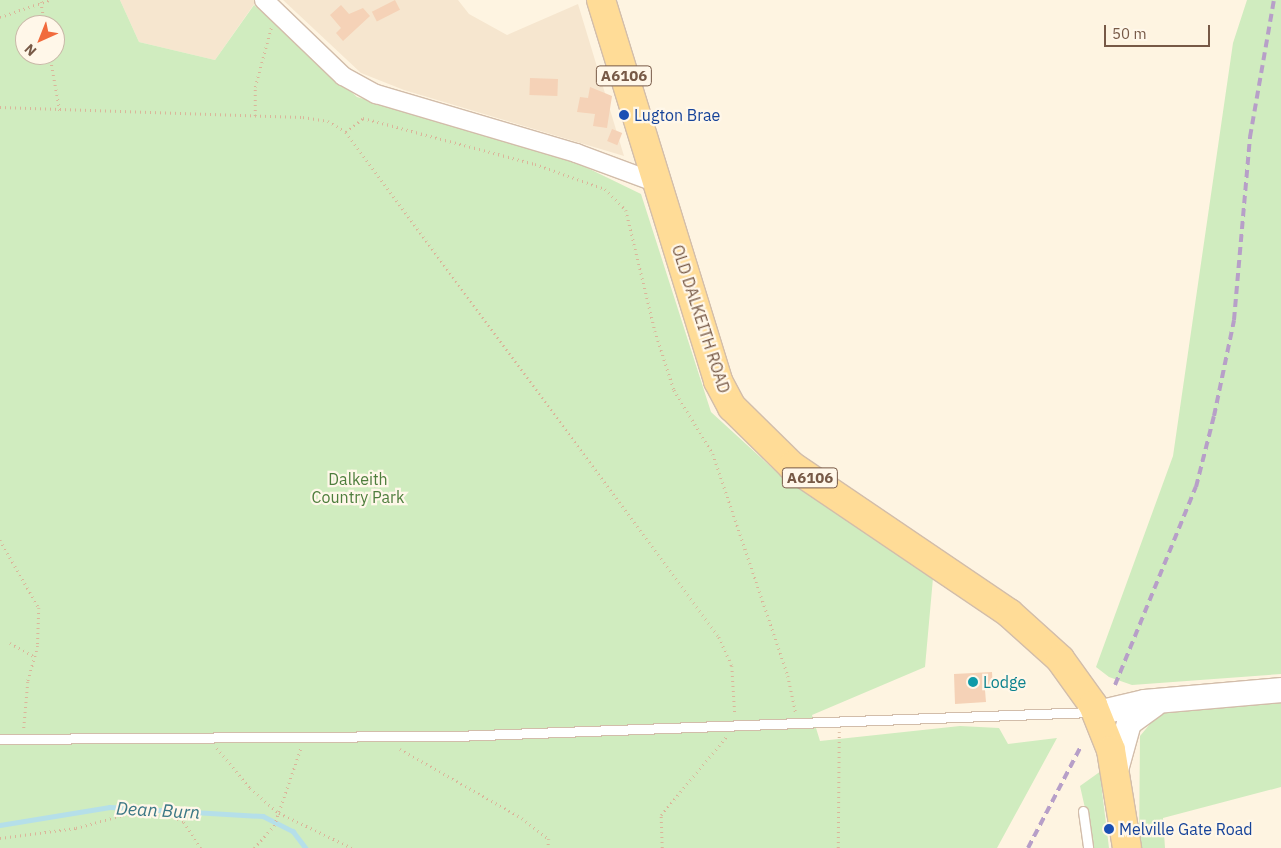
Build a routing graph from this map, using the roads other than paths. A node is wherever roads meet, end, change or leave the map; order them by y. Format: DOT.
graph roads {
  1 [pos="264,0"];
  2 [pos="601,0"];
  3 [pos="657,183"];
  4 [pos="1281,690"];
  5 [pos="1163,700"];
  6 [pos="1098,713"];
  7 [pos="0,739"];
  8 [pos="1116,770"];
  9 [pos="1083,811"];
  10 [pos="1088,848"];
  11 [pos="1127,848"];
  1 -- 3 [label="street"];
  2 -- 3 [label="main road, OLD DALKEITH ROAD / A6106"];
  3 -- 6 [label="main road, OLD DALKEITH ROAD / A6106"];
  4 -- 5 [label="street"];
  5 -- 6 [label="street"];
  5 -- 8 [label="street"];
  6 -- 7 [label="lane"];
  6 -- 8 [label="main road, A6106"];
  8 -- 11 [label="main road, A6106"];
  9 -- 10 [label="lane"];
}
